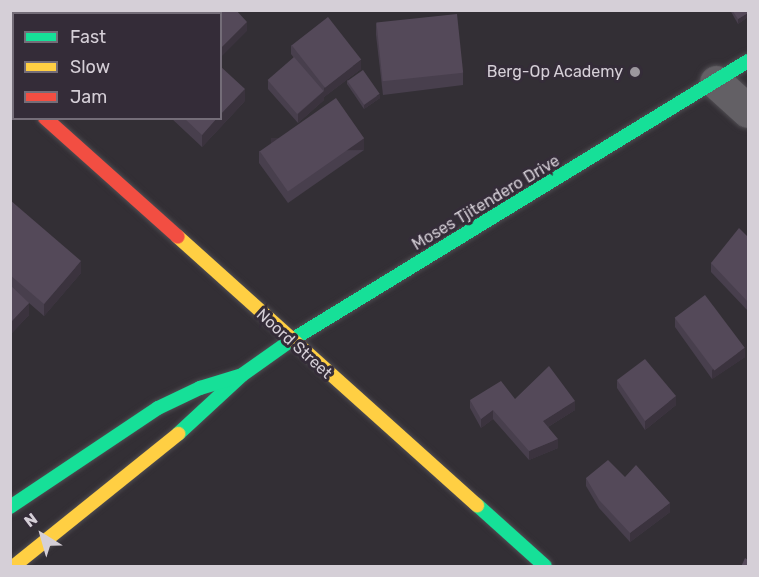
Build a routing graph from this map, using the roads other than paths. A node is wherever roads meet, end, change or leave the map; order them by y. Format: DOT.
graph roads {
  1 [pos="748,61"];
  2 [pos="716,82"];
  3 [pos="748,111"];
  4 [pos="47,120"];
  5 [pos="290,341"];
  6 [pos="242,375"];
  7 [pos="10,507"];
  8 [pos="14,567"];
  9 [pos="545,567"];
  1 -- 2 [label="main road, Moses Tjitendero Drive"];
  2 -- 3 [label="street"];
  2 -- 5 [label="main road, Moses Tjitendero Drive"];
  4 -- 5 [label="main road, Noord Street"];
  5 -- 6 [label="main road, Moses Tjitendero Drive"];
  5 -- 9 [label="main road, Noord Street"];
  6 -- 7 [label="main road, Moses Tjitendero Drive"];
  6 -- 8 [label="main road, Moses Tjitendero Drive"];
}
